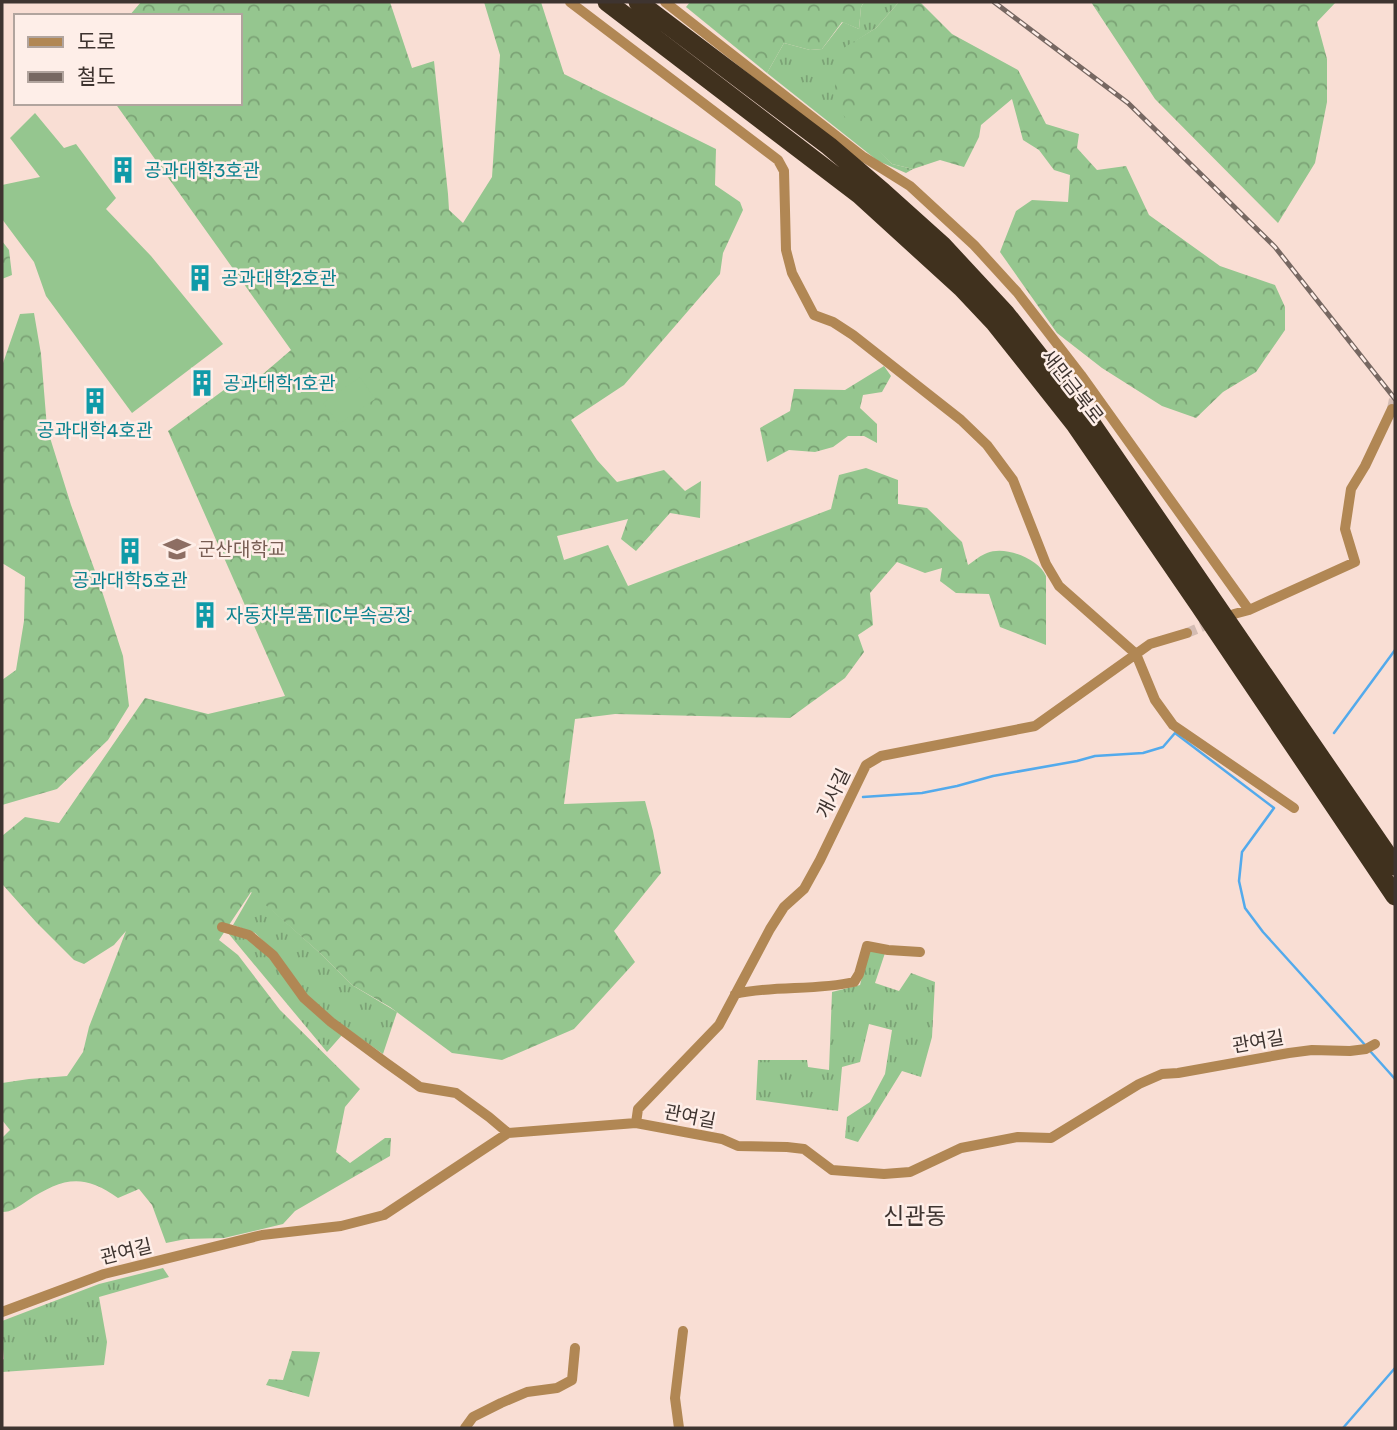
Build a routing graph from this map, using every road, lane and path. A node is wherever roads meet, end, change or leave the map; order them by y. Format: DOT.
graph roads {
  1 [pos="570,2"];
  2 [pos="607,2"];
  3 [pos="638,2"];
  4 [pos="665,2"];
  5 [pos="1392,409"];
  6 [pos="1249,610"];
  7 [pos="1234,614"];
  8 [pos="1186,633"];
  9 [pos="1136,654"];
  10 [pos="1294,808"];
  11 [pos="1395,866"];
  12 [pos="1395,896"];
  13 [pos="222,927"];
  14 [pos="920,952"];
  15 [pos="735,994"];
  16 [pos="1371,1047"];
  17 [pos="636,1123"];
  18 [pos="508,1133"];
  19 [pos="2,1312"];
  20 [pos="683,1331"];
  21 [pos="575,1348"];
  22 [pos="465,1428"];
  23 [pos="679,1428"];
  1 -- 9 [label="street"];
  2 -- 12 [label="highway, 새만금북로"];
  3 -- 11 [label="highway, 새만금북로"];
  4 -- 6 [label="street"];
  5 -- 6 [label="street"];
  6 -- 7 [label="street"];
  8 -- 9 [label="street, 개사길"];
  9 -- 10 [label="street"];
  9 -- 15 [label="street, 개사길"];
  13 -- 18 [label="street"];
  14 -- 15 [label="street"];
  15 -- 17 [label="street, 개사길"];
  16 -- 17 [label="street, 관여길"];
  17 -- 18 [label="street, 관여길"];
  18 -- 19 [label="street, 관여길"];
  20 -- 23 [label="street"];
  21 -- 22 [label="street"];
}
